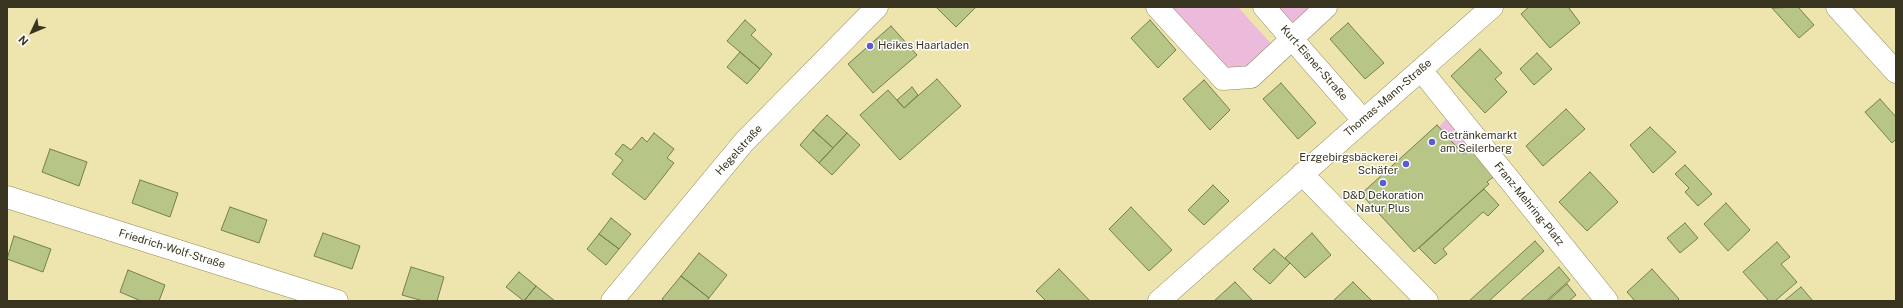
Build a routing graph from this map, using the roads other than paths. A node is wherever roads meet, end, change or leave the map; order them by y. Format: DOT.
graph roads {
  1 [pos="877,7"];
  2 [pos="1157,7"];
  3 [pos="1264,7"];
  4 [pos="1326,7"];
  5 [pos="1492,7"];
  6 [pos="1837,7"];
  7 [pos="1292,38"];
  8 [pos="1421,70"];
  9 [pos="1896,72"];
  10 [pos="1364,120"];
  11 [pos="1302,174"];
  12 [pos="7,197"];
  13 [pos="337,301"];
  14 [pos="612,301"];
  15 [pos="1159,301"];
  16 [pos="1428,301"];
  17 [pos="1607,301"];
  1 -- 14 [label="street, Hegelstraße"];
  2 -- 7 [label="street"];
  3 -- 7 [label="street, Kurt-Eisner-Straße"];
  4 -- 7 [label="street"];
  5 -- 8 [label="street, Thomas-Mann-Straße"];
  6 -- 9 [label="street"];
  7 -- 10 [label="street, Kurt-Eisner-Straße"];
  8 -- 10 [label="street, Thomas-Mann-Straße"];
  8 -- 17 [label="street, Franz-Mehring-Platz"];
  10 -- 11 [label="street, Thomas-Mann-Straße"];
  11 -- 15 [label="street, Thomas-Mann-Straße"];
  11 -- 16 [label="street"];
  12 -- 13 [label="street, Friedrich-Wolf-Straße"];
}
